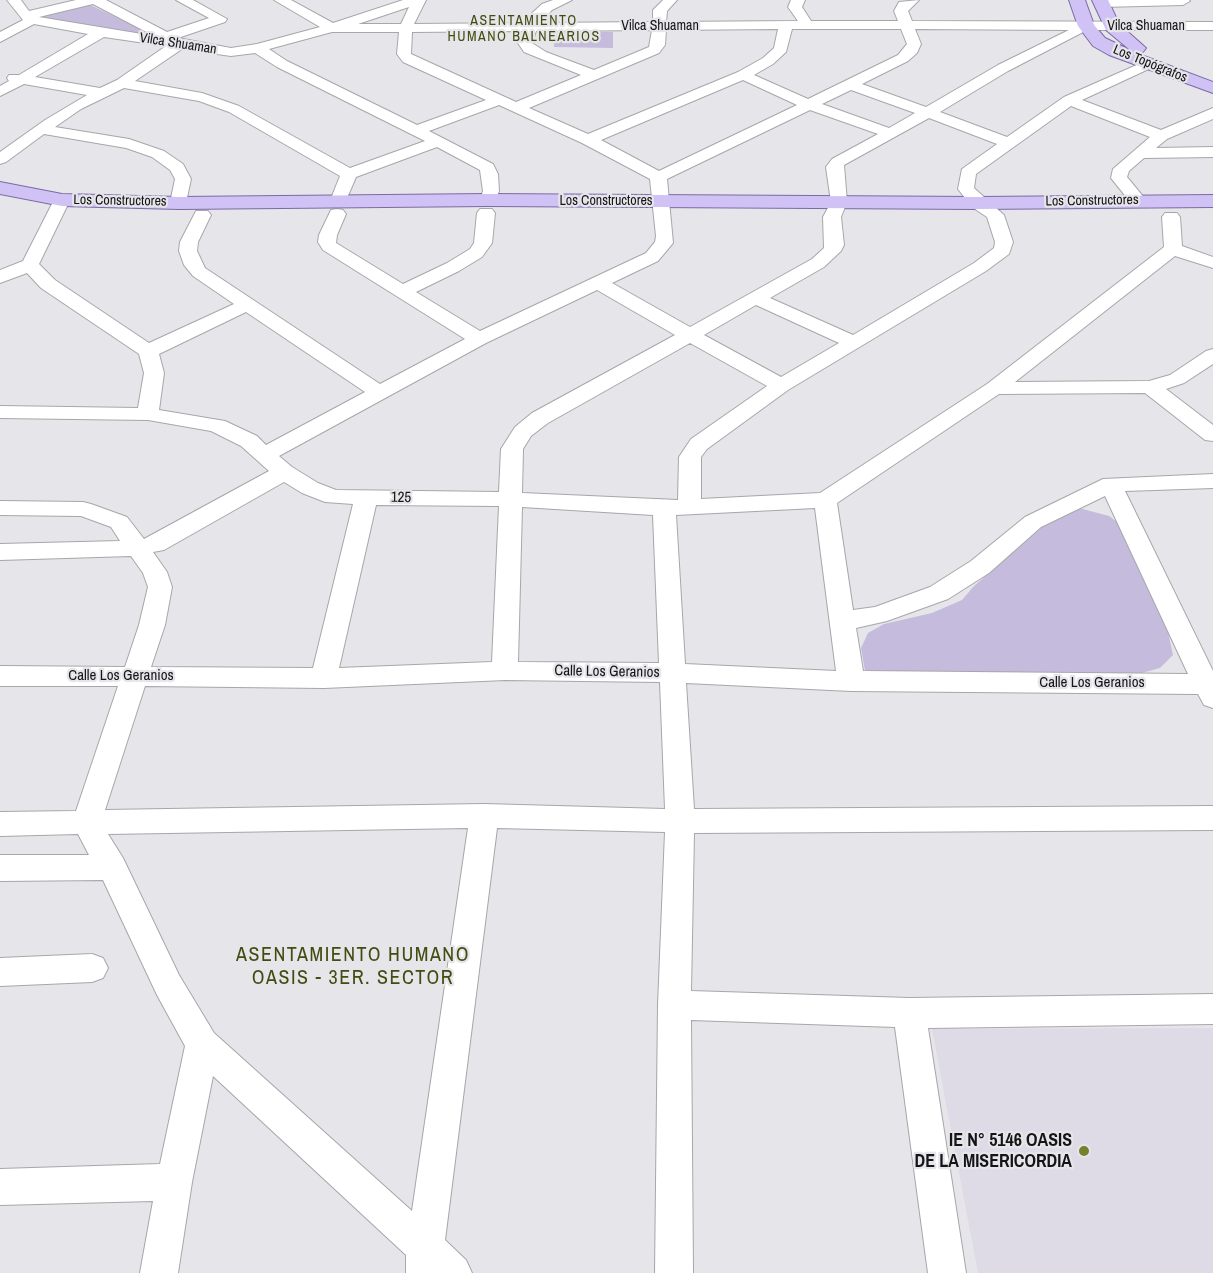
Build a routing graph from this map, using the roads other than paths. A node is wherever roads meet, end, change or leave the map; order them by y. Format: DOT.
graph roads {
  1 [pos="15,0"];
  2 [pos="94,0"];
  3 [pos="183,0"];
  4 [pos="418,0"];
  5 [pos="528,0"];
  6 [pos="565,0"];
  7 [pos="670,0"];
  8 [pos="912,0"];
  9 [pos="1077,0"];
  10 [pos="288,1"];
  11 [pos="1100,1"];
  12 [pos="1183,1"];
  13 [pos="779,2"];
  14 [pos="796,3"];
  15 [pos="547,7"];
  16 [pos="9,20"];
  17 [pos="28,20"];
  18 [pos="786,25"];
  19 [pos="807,25"];
  20 [pos="906,25"];
  21 [pos="660,26"];
  22 [pos="1086,26"];
  23 [pos="1112,26"];
  24 [pos="406,27"];
  25 [pos="531,27"];
  26 [pos="333,28"];
  27 [pos="1212,28"];
  28 [pos="102,32"];
  29 [pos="0,38"];
  30 [pos="173,41"];
  31 [pos="258,48"];
  32 [pos="1148,64"];
  33 [pos="0,75"];
  34 [pos="594,75"];
  35 [pos="743,75"];
  36 [pos="1213,77"];
  37 [pos="22,79"];
  38 [pos="122,83"];
  39 [pos="849,84"];
  40 [pos="1213,88"];
  41 [pos="0,92"];
  42 [pos="103,93"];
  43 [pos="500,100"];
  44 [pos="1070,100"];
  45 [pos="807,104"];
  46 [pos="518,107"];
  47 [pos="929,112"];
  48 [pos="1213,113"];
  49 [pos="41,129"];
  50 [pos="416,130"];
  51 [pos="890,133"];
  52 [pos="1161,136"];
  53 [pos="588,140"];
  54 [pos="439,141"];
  55 [pos="1010,143"];
  56 [pos="1213,152"];
  57 [pos="1141,153"];
  58 [pos="0,159"];
  59 [pos="349,174"];
  60 [pos="658,177"];
  61 [pos="0,188"];
  62 [pos="1138,200"];
  63 [pos="1213,201"];
  64 [pos="179,203"];
  65 [pos="0,205"];
  66 [pos="59,207"];
  67 [pos="338,207"];
  68 [pos="487,207"];
  69 [pos="662,208"];
  70 [pos="836,209"];
  71 [pos="986,209"];
  72 [pos="202,214"];
  73 [pos="1170,217"];
  74 [pos="1213,217"];
  75 [pos="1173,249"];
  76 [pos="1213,263"];
  77 [pos="30,265"];
  78 [pos="0,277"];
  79 [pos="596,282"];
  80 [pos="402,291"];
  81 [pos="755,298"];
  82 [pos="246,305"];
  83 [pos="690,334"];
  84 [pos="479,339"];
  85 [pos="852,342"];
  86 [pos="148,351"];
  87 [pos="1213,355"];
  88 [pos="781,386"];
  89 [pos="1150,387"];
  90 [pos="994,388"];
  91 [pos="379,392"];
  92 [pos="1,410"];
  93 [pos="148,414"];
  94 [pos="1213,435"];
  95 [pos="263,455"];
  96 [pos="284,472"];
  97 [pos="1213,480"];
  98 [pos="1111,484"];
  99 [pos="366,497"];
  100 [pos="509,499"];
  101 [pos="825,500"];
  102 [pos="676,507"];
  103 [pos="0,508"];
  104 [pos="138,548"];
  105 [pos="0,552"];
  106 [pos="843,621"];
  107 [pos="505,671"];
  108 [pos="673,673"];
  109 [pos="137,675"];
  110 [pos="0,676"];
  111 [pos="324,678"];
  112 [pos="851,681"];
  113 [pos="1211,688"];
  114 [pos="484,816"];
  115 [pos="1213,818"];
  116 [pos="680,820"];
  117 [pos="86,823"];
  118 [pos="0,824"];
  119 [pos="112,867"];
  120 [pos="0,868"];
  121 [pos="92,968"];
  122 [pos="0,972"];
  123 [pos="674,1005"];
  124 [pos="1213,1009"];
  125 [pos="909,1013"];
  126 [pos="202,1044"];
  127 [pos="174,1182"];
  128 [pos="0,1187"];
  129 [pos="425,1260"];
  130 [pos="159,1273"];
  131 [pos="453,1273"];
  132 [pos="674,1273"];
  133 [pos="947,1273"];
  1 -- 17 [label="street"];
  2 -- 17 [label="street"];
  2 -- 30 [label="street"];
  3 -- 30 [label="street"];
  4 -- 24 [label="street"];
  4 -- 26 [label="street"];
  5 -- 15 [label="street"];
  6 -- 15 [label="street"];
  7 -- 21 [label="street"];
  8 -- 20 [label="street"];
  9 -- 22 [label="main road, Los Topógrafos"];
  10 -- 26 [label="street"];
  11 -- 12 [label="street"];
  11 -- 23 [label="main road, Los Topógrafos"];
  12 -- 27 [label="street"];
  13 -- 14 [label="street"];
  14 -- 19 [label="street"];
  15 -- 25 [label="street"];
  16 -- 17 [label="street, Vilca Shuaman"];
  17 -- 28 [label="street, Vilca Shuaman"];
  17 -- 29 [label="street"];
  18 -- 19 [label="street, Vilca Shuaman"];
  18 -- 21 [label="street, Vilca Shuaman"];
  18 -- 35 [label="street"];
  19 -- 20 [label="street, Vilca Shuaman"];
  20 -- 22 [label="street, Vilca Shuaman"];
  20 -- 39 [label="street"];
  21 -- 25 [label="street, Vilca Shuaman"];
  21 -- 34 [label="street"];
  22 -- 23 [label="street, Vilca Shuaman"];
  22 -- 32 [label="main road, Los Topógrafos"];
  22 -- 47 [label="street"];
  23 -- 27 [label="street, Vilca Shuaman"];
  23 -- 36 [label="main road, Los Topógrafos"];
  24 -- 25 [label="street, Vilca Shuaman"];
  24 -- 26 [label="street, Vilca Shuaman"];
  24 -- 43 [label="street"];
  25 -- 34 [label="street"];
  26 -- 31 [label="street, Vilca Shuaman"];
  28 -- 30 [label="street, Vilca Shuaman"];
  28 -- 37 [label="street"];
  30 -- 31 [label="street, Vilca Shuaman"];
  30 -- 38 [label="street"];
  31 -- 50 [label="street"];
  32 -- 40 [label="main road, Los Topógrafos"];
  32 -- 44 [label="street"];
  33 -- 37 [label="street"];
  34 -- 46 [label="street"];
  35 -- 45 [label="street"];
  35 -- 53 [label="street"];
  37 -- 41 [label="street"];
  37 -- 42 [label="street"];
  38 -- 42 [label="street"];
  38 -- 59 [label="street"];
  39 -- 45 [label="street"];
  39 -- 47 [label="street"];
  42 -- 49 [label="street"];
  43 -- 46 [label="street"];
  43 -- 50 [label="street"];
  44 -- 52 [label="street"];
  44 -- 55 [label="street"];
  45 -- 51 [label="street"];
  45 -- 60 [label="street"];
  46 -- 53 [label="street"];
  47 -- 51 [label="street"];
  47 -- 55 [label="street"];
  48 -- 52 [label="street"];
  49 -- 58 [label="street"];
  49 -- 64 [label="street"];
  50 -- 54 [label="street"];
  51 -- 70 [label="street"];
  52 -- 57 [label="street"];
  53 -- 60 [label="street"];
  54 -- 59 [label="street"];
  54 -- 68 [label="street"];
  55 -- 71 [label="street"];
  56 -- 57 [label="street"];
  57 -- 62 [label="street"];
  59 -- 67 [label="street"];
  60 -- 69 [label="street"];
  61 -- 66 [label="main road, Los Constructores"];
  62 -- 63 [label="main road, Los Constructores"];
  62 -- 71 [label="main road, Los Constructores"];
  64 -- 66 [label="main road, Los Constructores"];
  64 -- 67 [label="main road, Los Constructores"];
  65 -- 66 [label="main road, Los Constructores"];
  66 -- 72 [label="main road, Los Constructores"];
  66 -- 77 [label="street"];
  67 -- 68 [label="main road, Los Constructores"];
  67 -- 72 [label="main road, Los Constructores"];
  67 -- 80 [label="street"];
  68 -- 69 [label="main road, Los Constructores"];
  68 -- 80 [label="street"];
  69 -- 70 [label="main road, Los Constructores"];
  69 -- 79 [label="street"];
  70 -- 71 [label="main road, Los Constructores"];
  70 -- 81 [label="street"];
  71 -- 73 [label="main road, Los Constructores"];
  71 -- 85 [label="street"];
  72 -- 82 [label="street"];
  73 -- 74 [label="main road, Los Constructores"];
  73 -- 75 [label="street"];
  75 -- 76 [label="street"];
  75 -- 90 [label="street"];
  77 -- 78 [label="street"];
  77 -- 86 [label="street"];
  79 -- 83 [label="street"];
  79 -- 84 [label="street"];
  80 -- 84 [label="street"];
  81 -- 83 [label="street"];
  81 -- 85 [label="street"];
  82 -- 86 [label="street"];
  82 -- 91 [label="street"];
  83 -- 88 [label="street"];
  83 -- 100 [label="street"];
  84 -- 91 [label="street"];
  85 -- 88 [label="street"];
  86 -- 93 [label="street"];
  87 -- 89 [label="street"];
  88 -- 102 [label="street"];
  89 -- 90 [label="street"];
  89 -- 94 [label="street"];
  90 -- 101 [label="street"];
  91 -- 95 [label="street"];
  92 -- 93 [label="street, 125"];
  93 -- 95 [label="street, 125"];
  95 -- 96 [label="street, 125"];
  96 -- 99 [label="street, 125"];
  96 -- 104 [label="street"];
  97 -- 98 [label="street"];
  98 -- 106 [label="street"];
  98 -- 113 [label="street"];
  99 -- 100 [label="street, 125"];
  99 -- 111 [label="street"];
  100 -- 102 [label="street, 125"];
  100 -- 107 [label="street"];
  101 -- 102 [label="street, 125"];
  101 -- 106 [label="street"];
  102 -- 108 [label="street"];
  103 -- 104 [label="street"];
  104 -- 105 [label="street"];
  104 -- 109 [label="street"];
  106 -- 112 [label="street"];
  107 -- 108 [label="street, Calle Los Geranios"];
  107 -- 111 [label="street, Calle Los Geranios"];
  108 -- 112 [label="street, Calle Los Geranios"];
  108 -- 116 [label="street"];
  109 -- 110 [label="street, Calle Los Geranios"];
  109 -- 111 [label="street, Calle Los Geranios"];
  109 -- 117 [label="street"];
  112 -- 113 [label="street, Calle Los Geranios"];
  114 -- 116 [label="street"];
  114 -- 117 [label="street"];
  114 -- 129 [label="street"];
  115 -- 116 [label="street"];
  116 -- 123 [label="street"];
  117 -- 118 [label="street"];
  117 -- 119 [label="street"];
  119 -- 120 [label="street"];
  119 -- 126 [label="street"];
  121 -- 122 [label="street"];
  123 -- 125 [label="street"];
  123 -- 132 [label="street"];
  124 -- 125 [label="street"];
  125 -- 133 [label="street"];
  126 -- 127 [label="street"];
  126 -- 129 [label="street"];
  127 -- 128 [label="street"];
  127 -- 130 [label="street"];
  129 -- 131 [label="street"];
}
